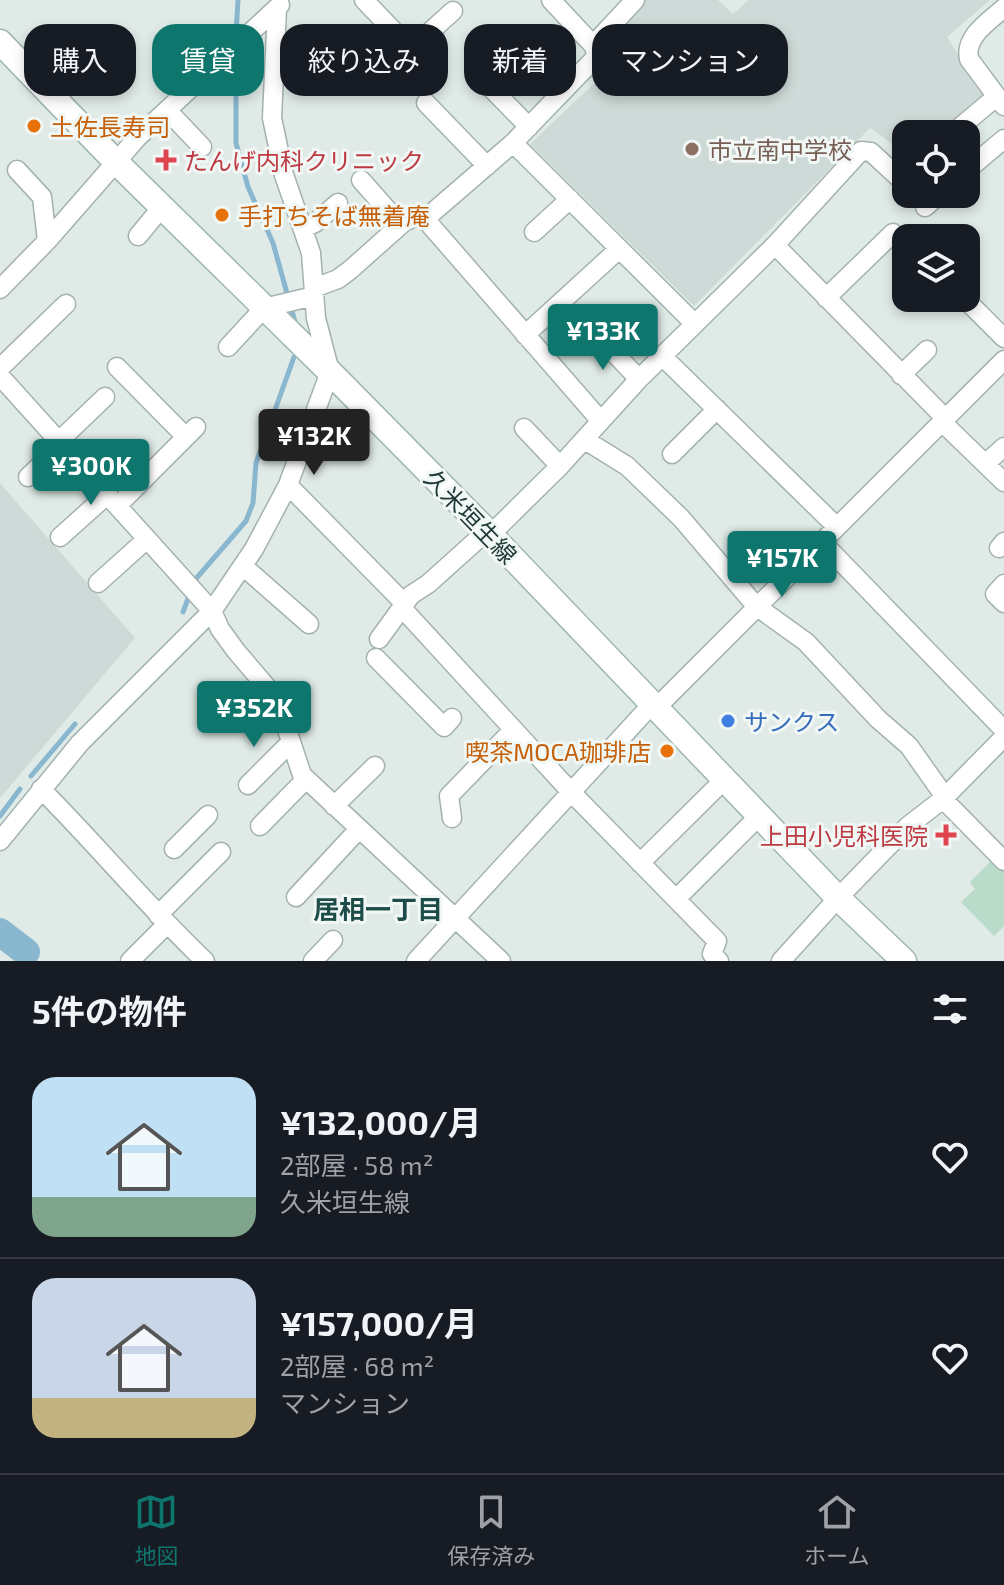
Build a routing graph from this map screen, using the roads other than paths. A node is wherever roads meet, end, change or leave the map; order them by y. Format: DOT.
graph roads {
  1 [pos="364,0"];
  2 [pos="551,0"];
  3 [pos="635,0"];
  4 [pos="281,4"];
  5 [pos="1004,8"];
  6 [pos="453,11"];
  7 [pos="387,24"];
  8 [pos="439,24"];
  9 [pos="613,24"];
  10 [pos="0,42"];
  11 [pos="592,44"];
  12 [pos="592,61"];
  13 [pos="499,96"];
  14 [pos="1000,102"];
  15 [pos="426,103"];
  16 [pos="167,110"];
  17 [pos="973,120"];
  18 [pos="529,127"];
  19 [pos="1004,139"];
  20 [pos="513,143"];
  21 [pos="202,147"];
  22 [pos="980,159"];
  23 [pos="115,161"];
  24 [pos="487,166"];
  25 [pos="17,170"];
  26 [pos="892,171"];
  27 [pos="361,180"];
  28 [pos="570,199"];
  29 [pos="338,203"];
  30 [pos="162,207"];
  31 [pos="425,219"];
  32 [pos="400,224"];
  33 [pos="303,228"];
  34 [pos="534,232"];
  35 [pos="892,234"];
  36 [pos="138,236"];
  37 [pos="47,241"];
  38 [pos="775,245"];
  39 [pos="619,249"];
  40 [pos="1,286"];
  41 [pos="314,292"];
  42 [pos="826,298"];
  43 [pos="281,303"];
  44 [pos="66,304"];
  45 [pos="978,312"];
  46 [pos="695,324"];
  47 [pos="525,335"];
  48 [pos="598,336"];
  49 [pos="1004,338"];
  50 [pos="228,347"];
  51 [pos="927,350"];
  52 [pos="663,357"];
  53 [pos="1004,360"];
  54 [pos="117,367"];
  55 [pos="0,368"];
  56 [pos="330,372"];
  57 [pos="901,375"];
  58 [pos="0,376"];
  59 [pos="639,379"];
  60 [pos="105,397"];
  61 [pos="717,409"];
  62 [pos="600,420"];
  63 [pos="943,420"];
  64 [pos="524,428"];
  65 [pos="585,440"];
  66 [pos="61,443"];
  67 [pos="1004,447"];
  68 [pos="672,454"];
  69 [pos="986,463"];
  70 [pos="560,466"];
  71 [pos="28,477"];
  72 [pos="1004,482"];
  73 [pos="288,485"];
  74 [pos="113,499"];
  75 [pos="837,527"];
  76 [pos="488,533"];
  77 [pos="60,537"];
  78 [pos="147,539"];
  79 [pos="822,542"];
  80 [pos="243,566"];
  81 [pos="98,583"];
  82 [pos="1004,584"];
  83 [pos="1004,603"];
  84 [pos="756,606"];
  85 [pos="405,610"];
  86 [pos="212,611"];
  87 [pos="309,624"];
  88 [pos="379,639"];
  89 [pos="655,705"];
  90 [pos="452,718"];
  91 [pos="513,730"];
  92 [pos="1004,730"];
  93 [pos="1004,737"];
  94 [pos="290,743"];
  95 [pos="375,766"];
  96 [pos="306,779"];
  97 [pos="725,779"];
  98 [pos="248,785"];
  99 [pos="41,789"];
  100 [pos="571,792"];
  101 [pos="944,798"];
  102 [pos="334,806"];
  103 [pos="208,815"];
  104 [pos="760,815"];
  105 [pos="452,818"];
  106 [pos="260,826"];
  107 [pos="359,829"];
  108 [pos="0,841"];
  109 [pos="1004,861"];
  110 [pos="640,863"];
  111 [pos="296,897"];
  112 [pos="838,898"];
  113 [pos="676,899"];
  114 [pos="455,918"];
  115 [pos="162,920"];
  116 [pos="333,940"];
  117 [pos="130,961"];
  118 [pos="205,961"];
  119 [pos="313,961"];
  120 [pos="416,961"];
  121 [pos="501,961"];
  122 [pos="719,961"];
  123 [pos="781,961"];
  124 [pos="904,961"];
  1 -- 7 [label="street"];
  2 -- 11 [label="street"];
  3 -- 9 [label="street"];
  4 -- 16 [label="street"];
  4 -- 33 [label="street"];
  5 -- 14 [label="street"];
  6 -- 8 [label="street"];
  10 -- 23 [label="main road, 久米垣生線"];
  12 -- 18 [label="street"];
  13 -- 18 [label="street"];
  14 -- 17 [label="street"];
  15 -- 24 [label="street"];
  16 -- 21 [label="street"];
  16 -- 23 [label="street"];
  18 -- 20 [label="street"];
  19 -- 22 [label="street"];
  20 -- 24 [label="street"];
  20 -- 28 [label="street"];
  23 -- 30 [label="main road, 久米垣生線"];
  23 -- 37 [label="street"];
  24 -- 31 [label="street"];
  25 -- 37 [label="street"];
  26 -- 38 [label="street"];
  27 -- 32 [label="street"];
  28 -- 34 [label="street"];
  28 -- 39 [label="street"];
  29 -- 33 [label="street"];
  30 -- 36 [label="street"];
  30 -- 43 [label="main road, 久米垣生線"];
  31 -- 32 [label="street"];
  31 -- 47 [label="street"];
  32 -- 41 [label="street"];
  33 -- 41 [label="street"];
  35 -- 42 [label="street"];
  37 -- 40 [label="street"];
  38 -- 42 [label="street"];
  38 -- 46 [label="street"];
  39 -- 46 [label="street"];
  39 -- 47 [label="street"];
  41 -- 43 [label="street"];
  41 -- 56 [label="street"];
  42 -- 57 [label="street"];
  43 -- 50 [label="street"];
  43 -- 56 [label="main road, 久米垣生線"];
  44 -- 55 [label="street"];
  45 -- 49 [label="street"];
  46 -- 52 [label="street"];
  47 -- 62 [label="street"];
  48 -- 59 [label="street"];
  51 -- 57 [label="street"];
  52 -- 59 [label="street"];
  52 -- 61 [label="street"];
  53 -- 63 [label="street"];
  54 -- 74 [label="street"];
  56 -- 73 [label="street"];
  56 -- 76 [label="main road, 久米垣生線"];
  57 -- 63 [label="street"];
  58 -- 66 [label="street"];
  59 -- 62 [label="street"];
  60 -- 66 [label="street"];
  61 -- 68 [label="street"];
  61 -- 75 [label="street"];
  62 -- 65 [label="street"];
  63 -- 69 [label="street"];
  63 -- 75 [label="street"];
  64 -- 70 [label="street"];
  65 -- 70 [label="street"];
  65 -- 84 [label="street"];
  66 -- 71 [label="street"];
  66 -- 74 [label="street"];
  67 -- 69 [label="street"];
  69 -- 72 [label="street"];
  70 -- 76 [label="street"];
  73 -- 80 [label="street"];
  73 -- 85 [label="street"];
  74 -- 77 [label="street"];
  74 -- 78 [label="street"];
  75 -- 79 [label="street"];
  76 -- 85 [label="street"];
  76 -- 89 [label="main road, 久米垣生線"];
  78 -- 81 [label="street"];
  78 -- 86 [label="street"];
  79 -- 84 [label="street"];
  79 -- 92 [label="street"];
  80 -- 86 [label="street"];
  80 -- 87 [label="street"];
  82 -- 83 [label="street"];
  84 -- 89 [label="street"];
  84 -- 101 [label="street"];
  85 -- 88 [label="street"];
  85 -- 90 [label="street"];
  85 -- 91 [label="street"];
  86 -- 94 [label="street"];
  86 -- 99 [label="street"];
  89 -- 97 [label="main road, 久米垣生線"];
  89 -- 100 [label="street"];
  91 -- 100 [label="street"];
  91 -- 105 [label="street"];
  93 -- 101 [label="street"];
  94 -- 96 [label="street"];
  94 -- 98 [label="street"];
  95 -- 102 [label="street"];
  96 -- 102 [label="street"];
  96 -- 106 [label="street"];
  97 -- 104 [label="main road, 久米垣生線"];
  97 -- 110 [label="street"];
  99 -- 108 [label="street"];
  99 -- 115 [label="street"];
  100 -- 110 [label="street"];
  100 -- 114 [label="street"];
  101 -- 109 [label="street"];
  101 -- 112 [label="street"];
  102 -- 107 [label="street"];
  103 -- 115 [label="street"];
  104 -- 112 [label="main road, 久米垣生線"];
  104 -- 113 [label="street"];
  107 -- 111 [label="street"];
  107 -- 114 [label="street"];
  110 -- 113 [label="street"];
  112 -- 123 [label="street"];
  112 -- 124 [label="main road, 久米垣生線"];
  113 -- 122 [label="street"];
  114 -- 120 [label="street"];
  114 -- 121 [label="street"];
  115 -- 117 [label="street"];
  115 -- 118 [label="street"];
  116 -- 119 [label="street"];
}
